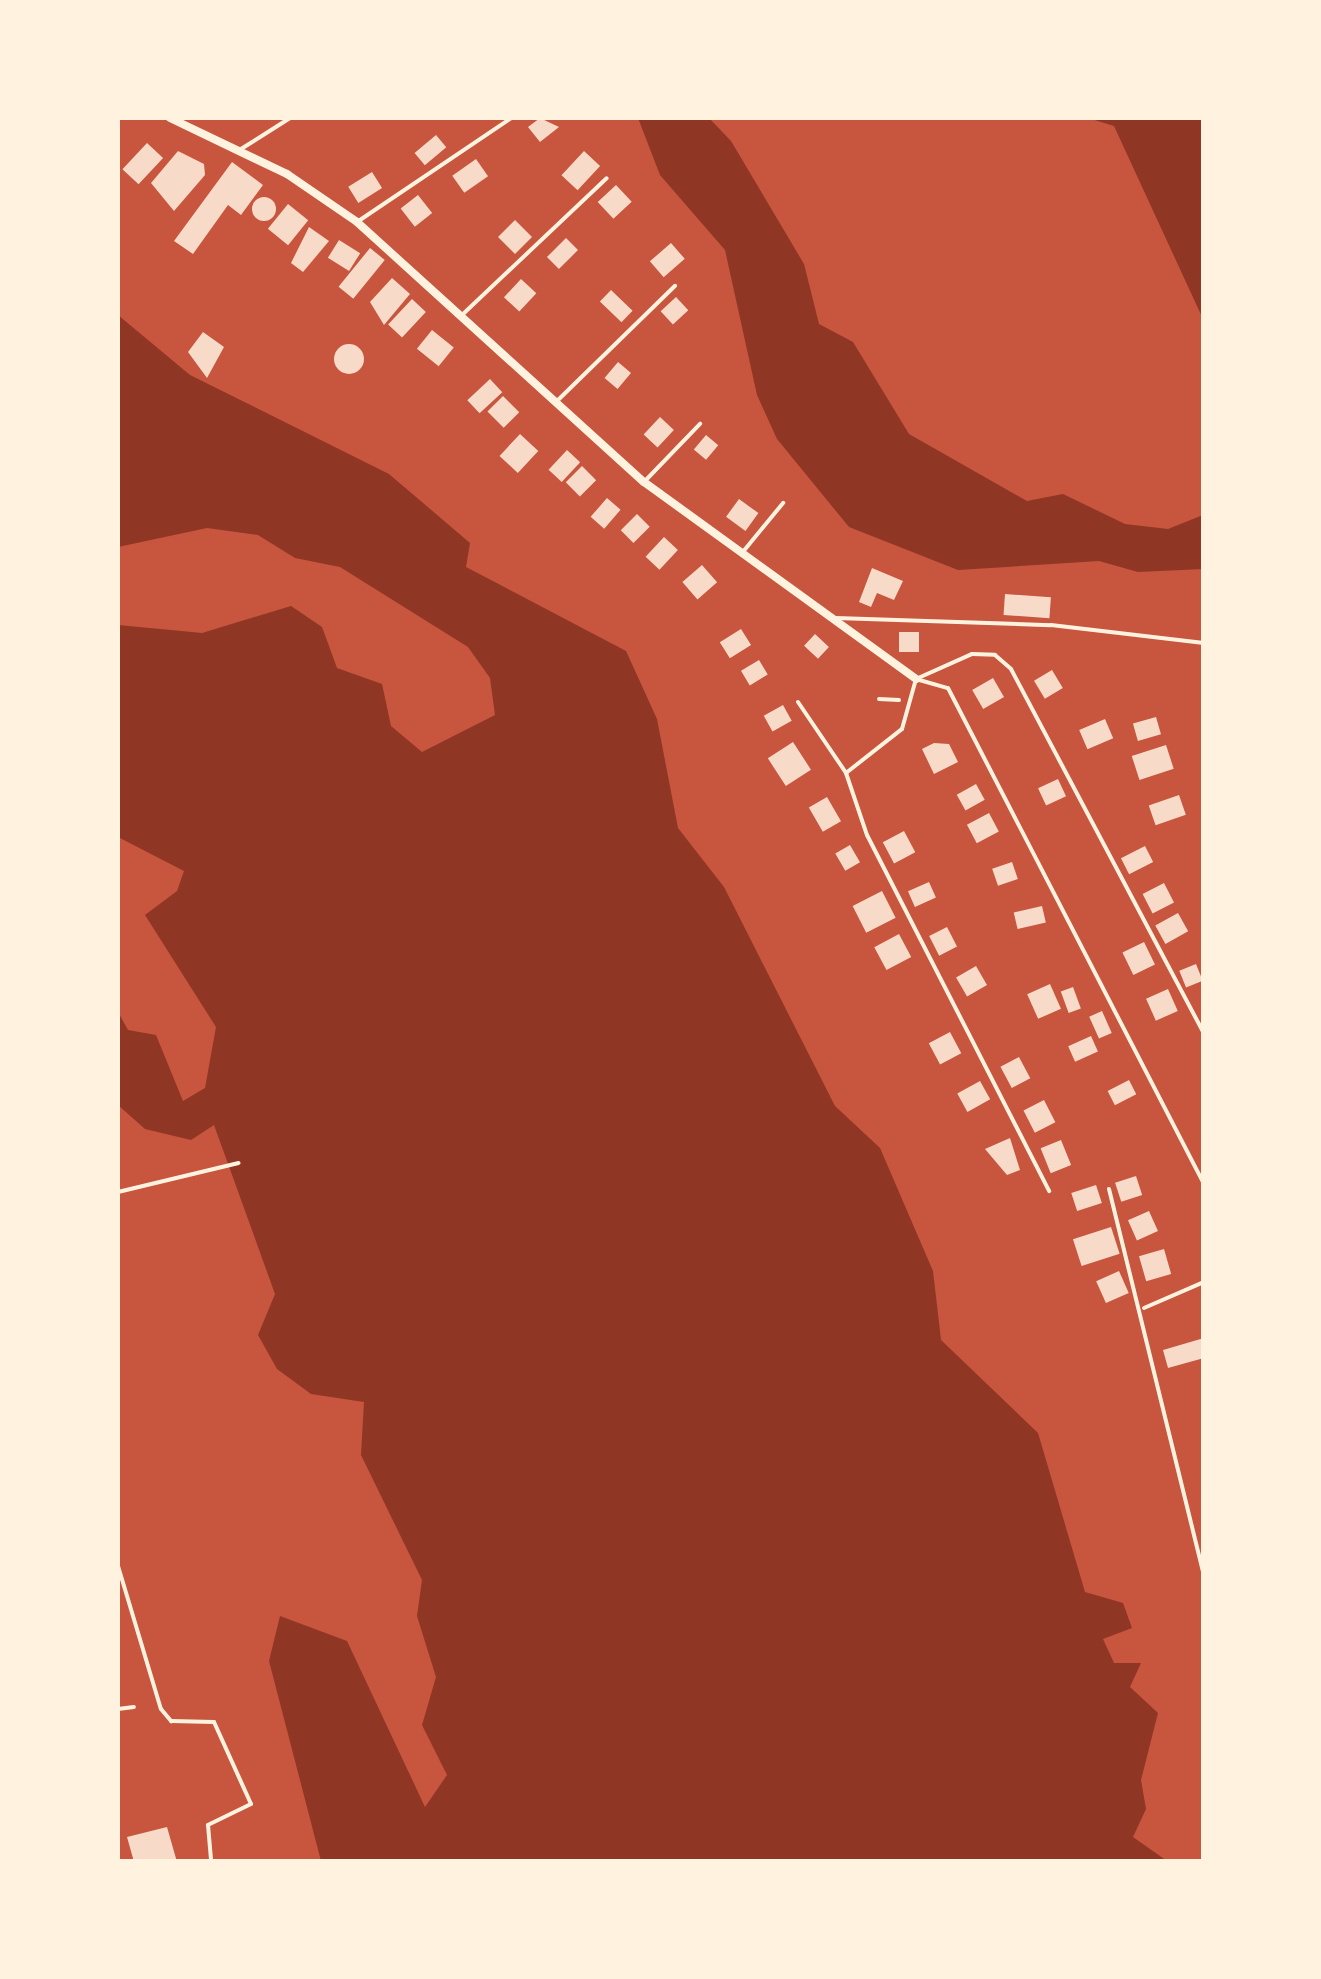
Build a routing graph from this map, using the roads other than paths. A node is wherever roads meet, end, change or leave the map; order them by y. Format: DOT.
graph roads {
  1 [pos="170,118"];
  2 [pos="290,118"];
  3 [pos="512,118"];
  4 [pos="241,149"];
  5 [pos="607,178"];
  6 [pos="357,222"];
  7 [pos="675,286"];
  8 [pos="462,314"];
  9 [pos="554,405"];
  10 [pos="700,424"];
  11 [pos="644,482"];
  12 [pos="782,503"];
  13 [pos="742,553"];
  14 [pos="836,618"];
  15 [pos="1204,643"];
  16 [pos="916,679"];
  17 [pos="798,702"];
  18 [pos="846,773"];
  19 [pos="1204,1034"];
  20 [pos="1204,1184"];
  21 [pos="1109,1189"];
  22 [pos="1049,1191"];
  23 [pos="1204,1282"];
  24 [pos="1144,1308"];
  25 [pos="1204,1575"];
  26 [pos="134,1707"];
  27 [pos="118,1709"];
  1 -- 4 [label="street"];
  2 -- 4 [label="lane"];
  3 -- 6 [label="lane"];
  4 -- 6 [label="street"];
  5 -- 8 [label="lane"];
  6 -- 8 [label="street"];
  7 -- 9 [label="lane"];
  8 -- 9 [label="street"];
  9 -- 11 [label="street"];
  10 -- 11 [label="lane"];
  11 -- 13 [label="street"];
  12 -- 13 [label="lane"];
  13 -- 14 [label="street"];
  14 -- 15 [label="lane"];
  14 -- 16 [label="street"];
  16 -- 18 [label="lane"];
  16 -- 19 [label="lane"];
  16 -- 20 [label="lane"];
  17 -- 18 [label="lane"];
  18 -- 22 [label="lane"];
  21 -- 24 [label="lane"];
  23 -- 24 [label="lane"];
  24 -- 25 [label="lane"];
  26 -- 27 [label="lane"];
}
